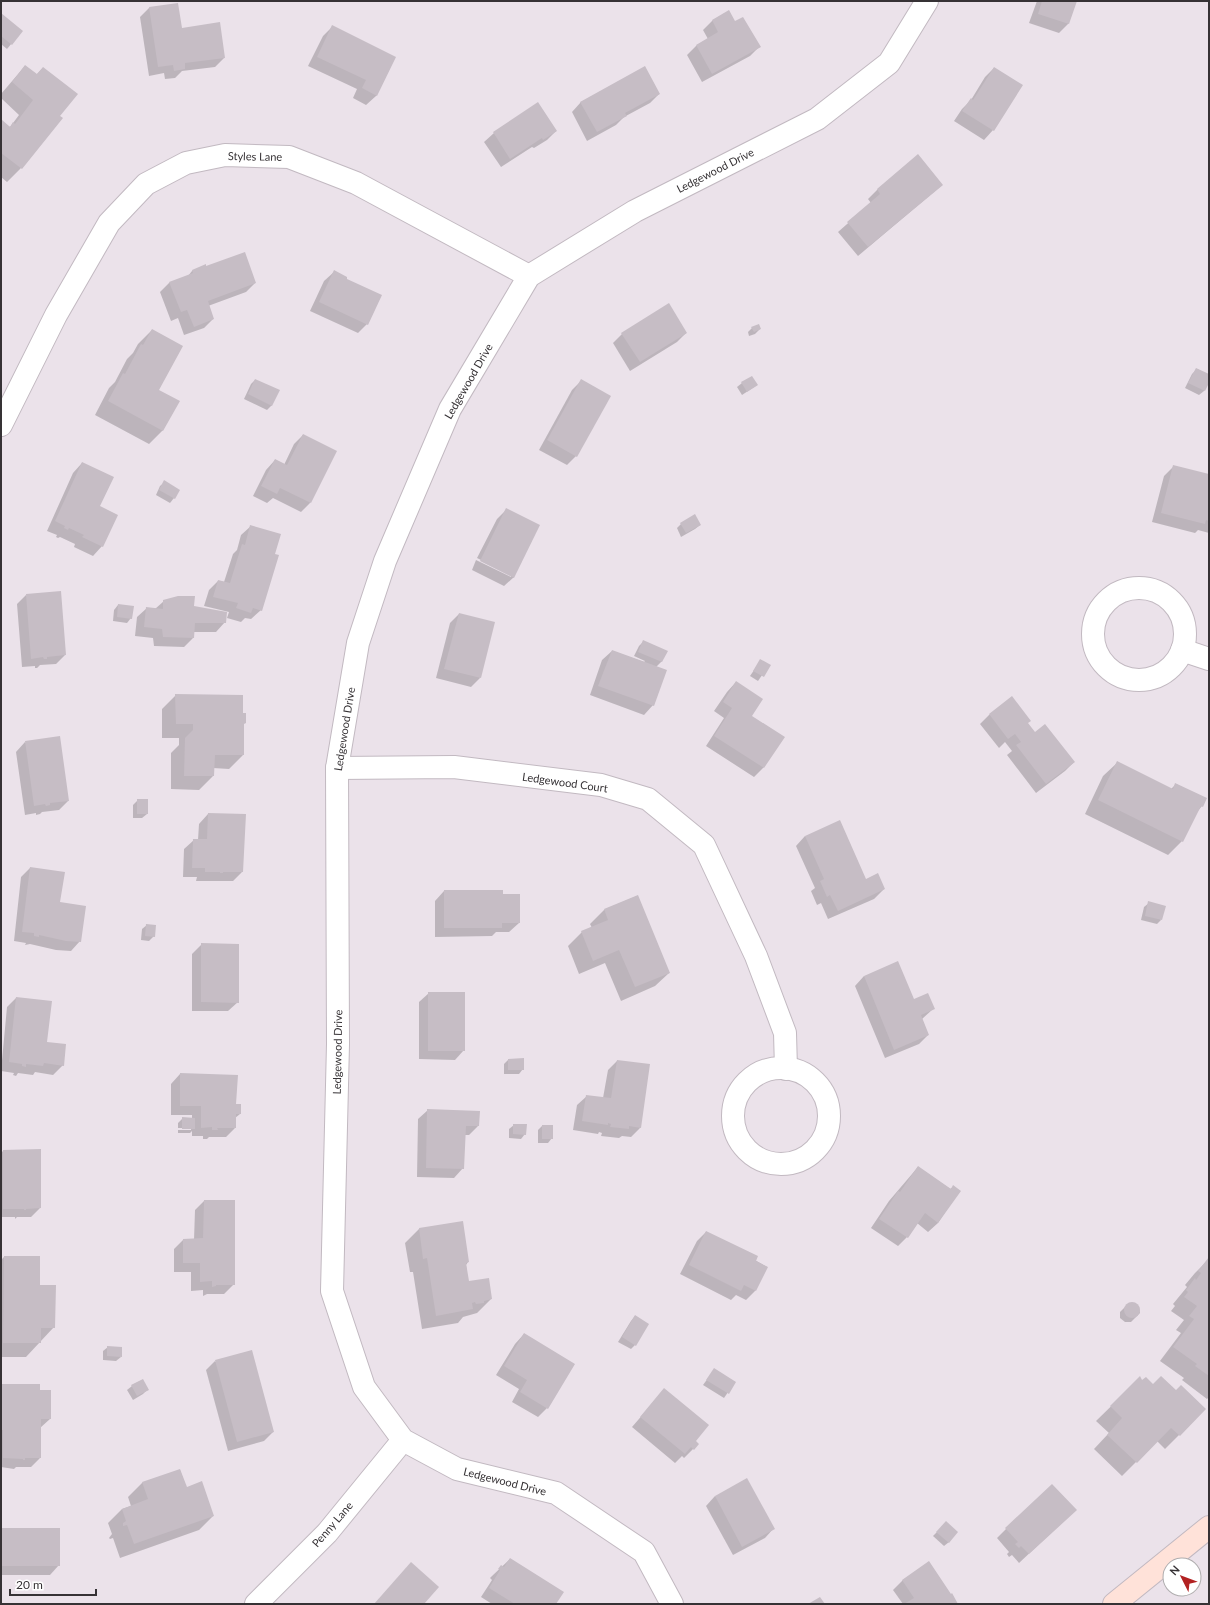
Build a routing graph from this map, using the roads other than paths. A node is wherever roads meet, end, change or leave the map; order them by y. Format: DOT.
graph roads {
  1 [pos="927,1"];
  2 [pos="529,276"];
  3 [pos="1,426"];
  4 [pos="1182,650"];
  5 [pos="1209,659"];
  6 [pos="337,768"];
  7 [pos="786,1069"];
  8 [pos="403,1440"];
  9 [pos="1209,1527"];
  10 [pos="256,1604"];
  11 [pos="672,1604"];
  12 [pos="1114,1604"];
  1 -- 2 [label="street, Ledgewood Drive"];
  2 -- 3 [label="street, Styles Lane"];
  2 -- 6 [label="street, Ledgewood Drive"];
  4 -- 4 [label="street"];
  4 -- 5 [label="street"];
  6 -- 7 [label="street, Ledgewood Court"];
  6 -- 8 [label="street, Ledgewood Drive"];
  7 -- 7 [label="street"];
  8 -- 10 [label="street, Penny Lane"];
  8 -- 11 [label="street, Ledgewood Drive"];
  9 -- 12 [label="street"];
}
